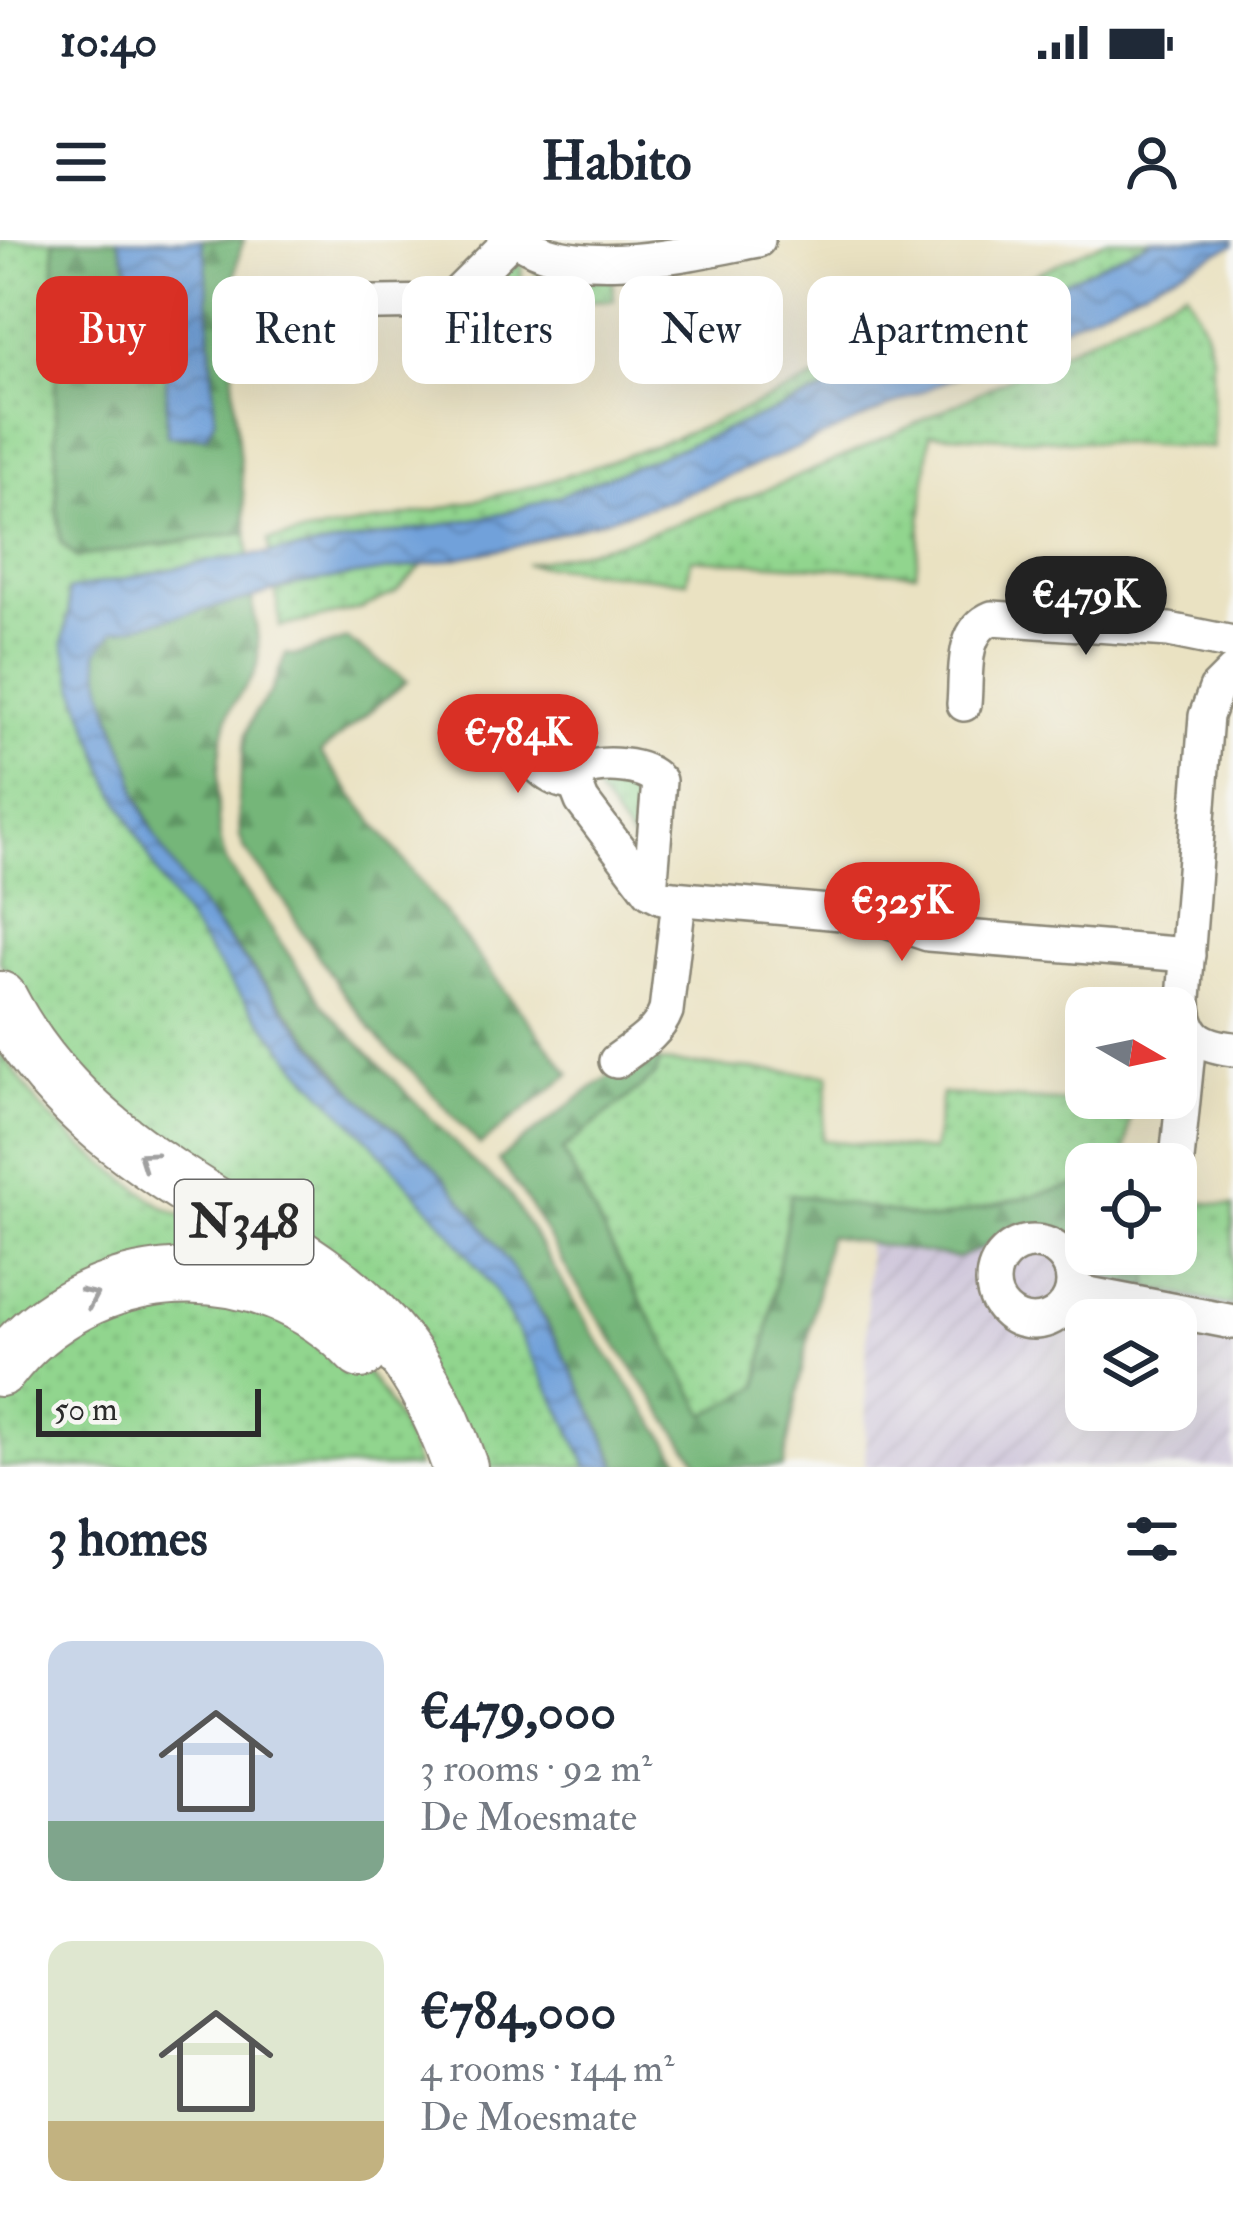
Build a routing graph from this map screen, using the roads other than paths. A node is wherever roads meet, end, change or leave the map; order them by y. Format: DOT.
graph roads {
  1 [pos="515,240"];
  2 [pos="758,240"];
  3 [pos="378,303"];
  4 [pos="1233,643"];
  5 [pos="1233,672"];
  6 [pos="964,704"];
  7 [pos="511,727"];
  8 [pos="1217,769"];
  9 [pos="575,783"];
  10 [pos="664,895"];
  11 [pos="1188,955"];
  12 [pos="1186,987"];
  13 [pos="0,999"];
  14 [pos="1197,1038"];
  15 [pos="1233,1048"];
  16 [pos="616,1061"];
  17 [pos="1073,1291"];
  18 [pos="1233,1322"];
  19 [pos="0,1369"];
  20 [pos="429,1467"];
  21 [pos="460,1467"];
  1 -- 2 [label="street"];
  1 -- 3 [label="street"];
  4 -- 6 [label="street"];
  5 -- 8 [label="street"];
  7 -- 9 [label="street"];
  8 -- 11 [label="street"];
  9 -- 10 [label="street"];
  9 -- 10 [label="street"];
  10 -- 11 [label="street"];
  10 -- 16 [label="street"];
  11 -- 12 [label="street"];
  21 -- 13 [label="main road, N348, one-way"];
  14 -- 15 [label="street"];
  17 -- 18 [label="street"];
  19 -- 20 [label="main road, one-way"];
}
